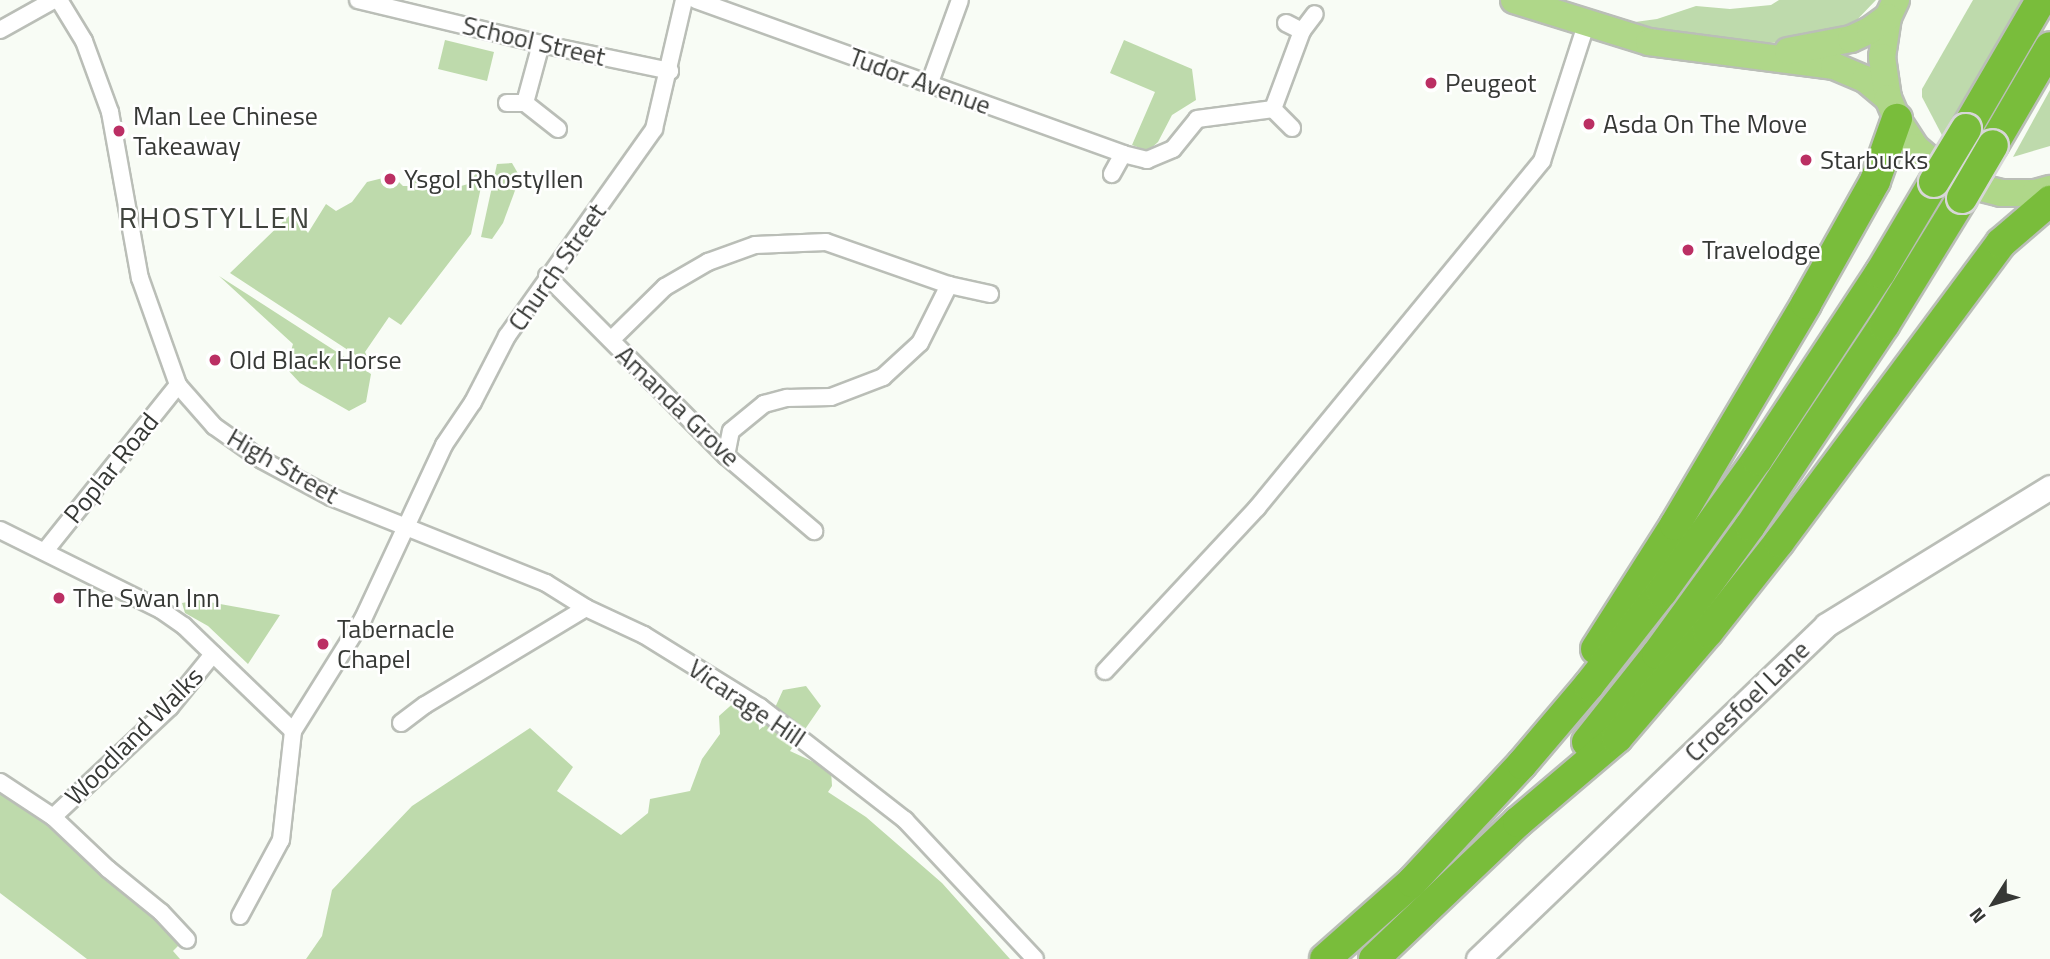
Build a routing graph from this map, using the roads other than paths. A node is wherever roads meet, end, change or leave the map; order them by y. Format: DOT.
graph roads {
  1 [pos="57,0"];
  2 [pos="358,0"];
  3 [pos="684,0"];
  4 [pos="696,0"];
  5 [pos="960,0"];
  6 [pos="1514,0"];
  7 [pos="2040,0"];
  8 [pos="1892,8"];
  9 [pos="1314,14"];
  10 [pos="1286,23"];
  11 [pos="1586,25"];
  12 [pos="0,30"];
  13 [pos="1302,31"];
  14 [pos="541,44"];
  15 [pos="2050,47"];
  16 [pos="1755,55"];
  17 [pos="670,71"];
  18 [pos="929,85"];
  19 [pos="507,103"];
  20 [pos="525,103"];
  21 [pos="1273,109"];
  22 [pos="1893,109"];
  23 [pos="1292,128"];
  24 [pos="558,129"];
  25 [pos="1123,154"];
  26 [pos="1112,174"];
  27 [pos="2050,189"];
  28 [pos="2050,201"];
  29 [pos="547,276"];
  30 [pos="949,285"];
  31 [pos="990,294"];
  32 [pos="611,341"];
  33 [pos="178,385"];
  34 [pos="726,456"];
  35 [pos="2050,487"];
  36 [pos="405,526"];
  37 [pos="0,530"];
  38 [pos="814,531"];
  39 [pos="45,551"];
  40 [pos="586,608"];
  41 [pos="213,654"];
  42 [pos="1105,671"];
  43 [pos="401,723"];
  44 [pos="293,731"];
  45 [pos="1522,764"];
  46 [pos="0,782"];
  47 [pos="53,817"];
  48 [pos="1518,822"];
  49 [pos="240,916"];
  50 [pos="187,940"];
  51 [pos="1035,959"];
  52 [pos="1325,959"];
  53 [pos="1374,959"];
  54 [pos="1478,959"];
  1 -- 12 [label="street"];
  1 -- 33 [label="street"];
  2 -- 14 [label="street, School Street"];
  3 -- 17 [label="street, Church Street"];
  4 -- 18 [label="street, Tudor Avenue"];
  5 -- 18 [label="street"];
  6 -- 11 [label="main road"];
  7 -- 45 [label="highway, bridge"];
  8 -- 16 [label="main road"];
  8 -- 22 [label="main road"];
  9 -- 13 [label="street"];
  10 -- 13 [label="street"];
  11 -- 16 [label="main road"];
  11 -- 42 [label="street"];
  13 -- 21 [label="street"];
  14 -- 17 [label="street, School Street"];
  14 -- 20 [label="street"];
  15 -- 48 [label="highway, bridge"];
  16 -- 22 [label="main road"];
  17 -- 29 [label="street, Church Street"];
  18 -- 25 [label="street, Tudor Avenue"];
  19 -- 20 [label="street"];
  20 -- 24 [label="street"];
  21 -- 23 [label="street"];
  21 -- 25 [label="street, Tudor Avenue"];
  22 -- 27 [label="main road"];
  22 -- 45 [label="highway"];
  25 -- 26 [label="street"];
  28 -- 48 [label="highway"];
  29 -- 32 [label="street, Amanda Grove"];
  29 -- 36 [label="street, Church Street"];
  30 -- 31 [label="street"];
  30 -- 32 [label="street"];
  30 -- 34 [label="street"];
  32 -- 34 [label="street, Amanda Grove"];
  33 -- 36 [label="street, High Street"];
  33 -- 39 [label="street, Poplar Road"];
  34 -- 38 [label="street, Amanda Grove"];
  35 -- 54 [label="main road, Croesfoel Lane"];
  36 -- 40 [label="street, Vicarage Hill"];
  36 -- 44 [label="street, Church Street"];
  37 -- 39 [label="street"];
  39 -- 41 [label="street"];
  40 -- 43 [label="street"];
  40 -- 51 [label="street, Vicarage Hill"];
  41 -- 44 [label="street"];
  41 -- 47 [label="street, Woodland Walks"];
  44 -- 49 [label="street"];
  45 -- 52 [label="highway"];
  46 -- 47 [label="street, Woodland Walks"];
  47 -- 50 [label="street, Woodland Walks"];
  48 -- 53 [label="highway"];
}
